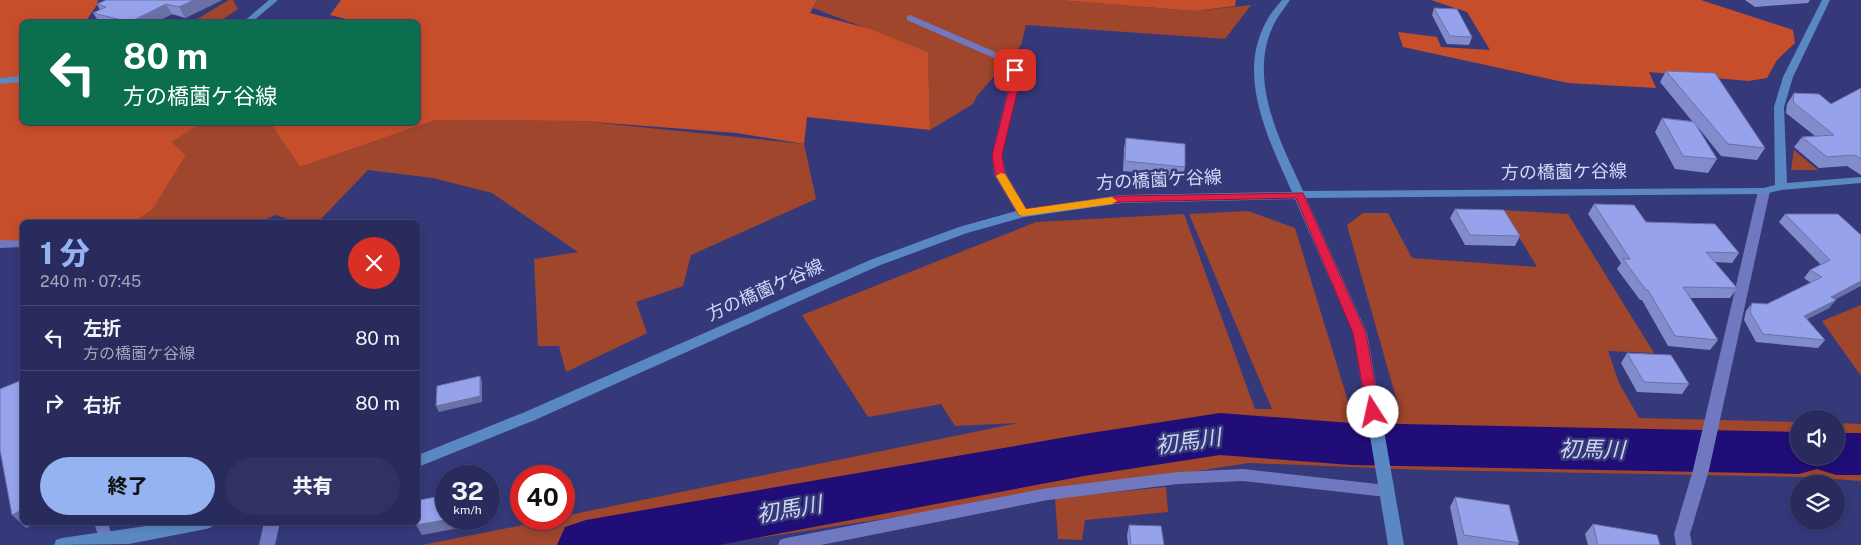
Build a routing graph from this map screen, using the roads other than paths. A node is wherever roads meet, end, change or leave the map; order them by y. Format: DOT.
graph roads {
  1 [pos="274,0"];
  2 [pos="1286,0"];
  3 [pos="1826,0"];
  4 [pos="910,18"];
  5 [pos="249,20"];
  6 [pos="20,79"];
  7 [pos="0,81"];
  8 [pos="1861,180"];
  9 [pos="1781,187"];
  10 [pos="1764,191"];
  11 [pos="1300,195"];
  12 [pos="1023,213"];
  13 [pos="0,244"];
  14 [pos="20,244"];
  15 [pos="420,460"];
  16 [pos="1385,484"];
  17 [pos="271,525"];
  18 [pos="171,526"];
  19 [pos="103,530"];
  20 [pos="62,545"];
  21 [pos="267,545"];
  22 [pos="786,545"];
  23 [pos="1396,545"];
  24 [pos="1684,545"];
  1 -- 5 [label="main road"];
  2 -- 11 [label="main road"];
  3 -- 9 [label="main road"];
  4 -- 12 [label="street"];
  6 -- 7 [label="main road"];
  8 -- 9 [label="main road, 方の橋薗ケ谷線"];
  9 -- 10 [label="main road, 方の橋薗ケ谷線"];
  10 -- 11 [label="main road, 方の橋薗ケ谷線"];
  10 -- 24 [label="street"];
  11 -- 12 [label="main road, 方の橋薗ケ谷線"];
  11 -- 16 [label="main road"];
  12 -- 15 [label="main road, 方の橋薗ケ谷線"];
  13 -- 14 [label="lane"];
  16 -- 22 [label="street"];
  16 -- 23 [label="main road"];
  17 -- 21 [label="street"];
  18 -- 19 [label="main road"];
  19 -- 20 [label="main road"];
}
